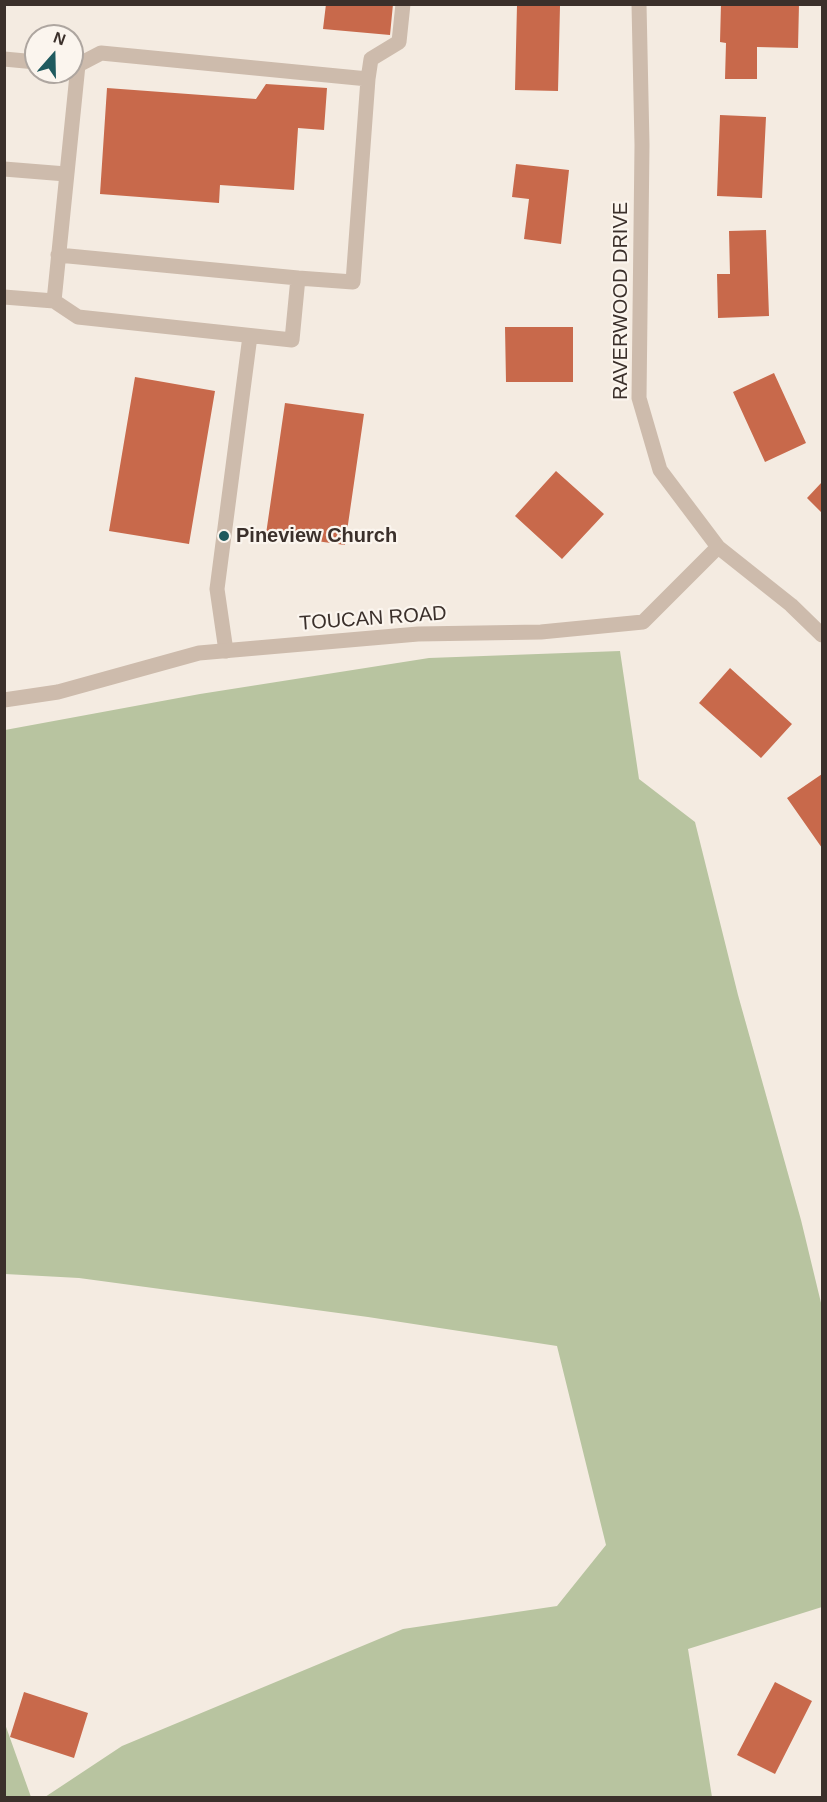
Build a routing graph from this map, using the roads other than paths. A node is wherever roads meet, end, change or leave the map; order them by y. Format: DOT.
graph roads {
  1 [pos="403,4"];
  2 [pos="639,4"];
  3 [pos="4,59"];
  4 [pos="24,61"];
  5 [pos="84,61"];
  6 [pos="368,79"];
  7 [pos="73,84"];
  8 [pos="4,169"];
  9 [pos="66,174"];
  10 [pos="58,255"];
  11 [pos="298,278"];
  12 [pos="4,297"];
  13 [pos="54,301"];
  14 [pos="250,336"];
  15 [pos="718,547"];
  16 [pos="822,635"];
  17 [pos="226,651"];
  18 [pos="4,700"];
  1 -- 6 [label="street"];
  2 -- 15 [label="street, RAVERWOOD DRIVE"];
  3 -- 4 [label="street"];
  5 -- 6 [label="street"];
  6 -- 11 [label="street"];
  7 -- 9 [label="street"];
  8 -- 9 [label="street"];
  9 -- 10 [label="street"];
  10 -- 11 [label="street"];
  10 -- 13 [label="street"];
  11 -- 14 [label="street"];
  12 -- 13 [label="street"];
  13 -- 14 [label="street"];
  14 -- 17 [label="street"];
  15 -- 16 [label="street, RAVERWOOD DRIVE"];
  15 -- 17 [label="street, TOUCAN ROAD"];
  17 -- 18 [label="street, TOUCAN ROAD"];
}
